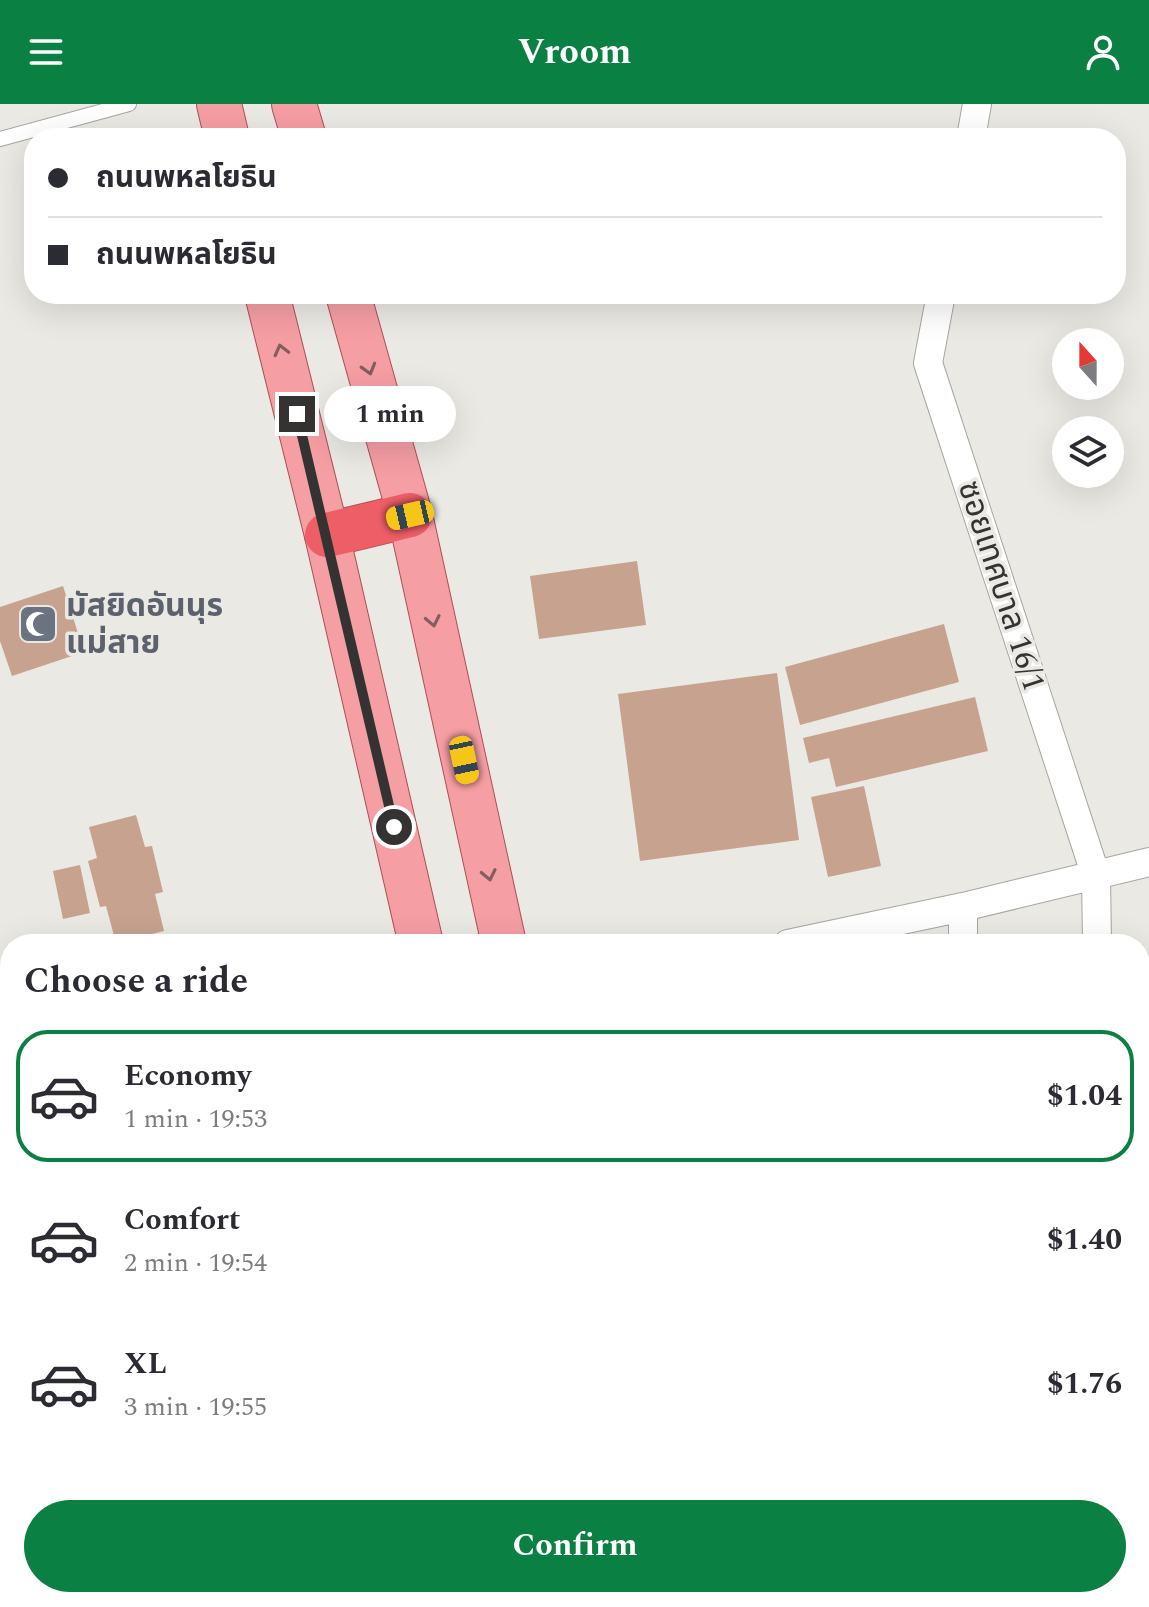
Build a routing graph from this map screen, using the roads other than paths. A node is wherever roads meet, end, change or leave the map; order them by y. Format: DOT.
graph roads {
  1 [pos="129,104"];
  2 [pos="219,104"];
  3 [pos="977,104"];
  4 [pos="41,128"];
  5 [pos="225,128"];
  6 [pos="973,128"];
  7 [pos="24,132"];
  8 [pos="0,139"];
  9 [pos="269,304"];
  10 [pos="351,304"];
  11 [pos="939,304"];
  12 [pos="410,515"];
  13 [pos="327,535"];
  14 [pos="1149,862"];
  15 [pos="1096,876"];
  16 [pos="963,907"];
  17 [pos="419,934"];
  18 [pos="502,934"];
  19 [pos="835,934"];
  20 [pos="963,934"];
  21 [pos="1097,934"];
  1 -- 4 [label="lane"];
  2 -- 5 [label="main road"];
  3 -- 6 [label="street"];
  7 -- 8 [label="lane"];
  13 -- 9 [label="main road, one-way"];
  10 -- 12 [label="main road, one-way"];
  11 -- 15 [label="street, ซอยเทศบาล 16/1"];
  12 -- 13 [label="highway"];
  12 -- 18 [label="main road, one-way"];
  13 -- 17 [label="main road"];
  14 -- 15 [label="street"];
  15 -- 16 [label="street"];
  15 -- 21 [label="street, ซอยเทศบาล 16/1"];
  16 -- 19 [label="street"];
  16 -- 20 [label="street"];
}
